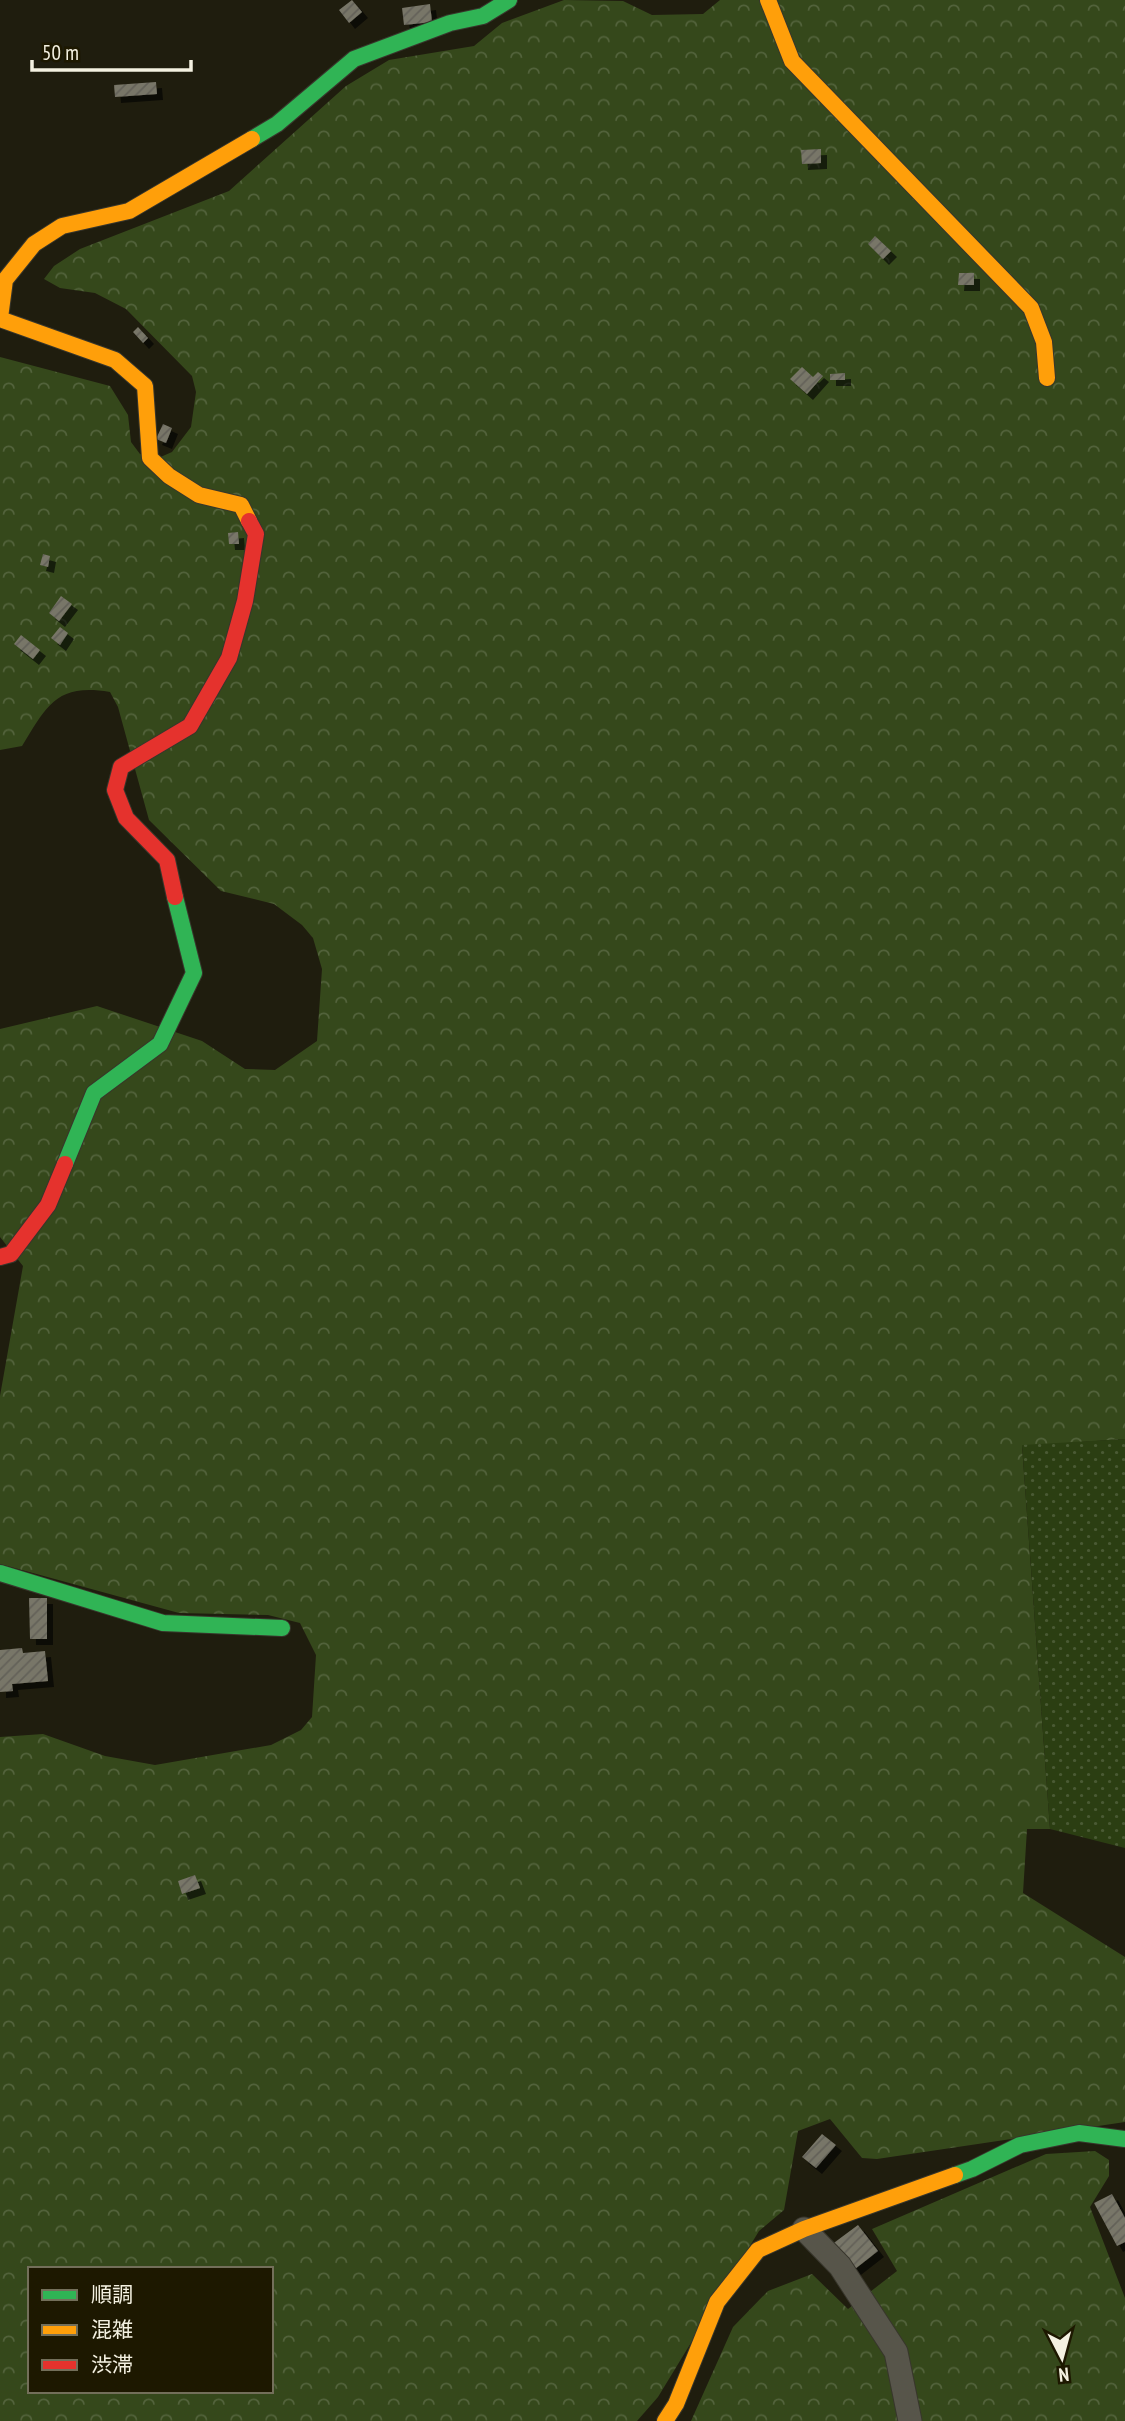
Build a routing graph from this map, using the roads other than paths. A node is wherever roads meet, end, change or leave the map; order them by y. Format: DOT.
graph roads {
  1 [pos="509,0"];
  2 [pos="768,0"];
  3 [pos="0,318"];
  4 [pos="1047,378"];
  5 [pos="0,1257"];
  6 [pos="0,1573"];
  7 [pos="282,1628"];
  8 [pos="1125,2139"];
  9 [pos="804,2229"];
  10 [pos="665,2421"];
  11 [pos="910,2421"];
  1 -- 3 [label="street"];
  2 -- 4 [label="street"];
  3 -- 5 [label="street"];
  6 -- 7 [label="street"];
  8 -- 9 [label="street"];
  9 -- 10 [label="street"];
  9 -- 11 [label="street"];
}
